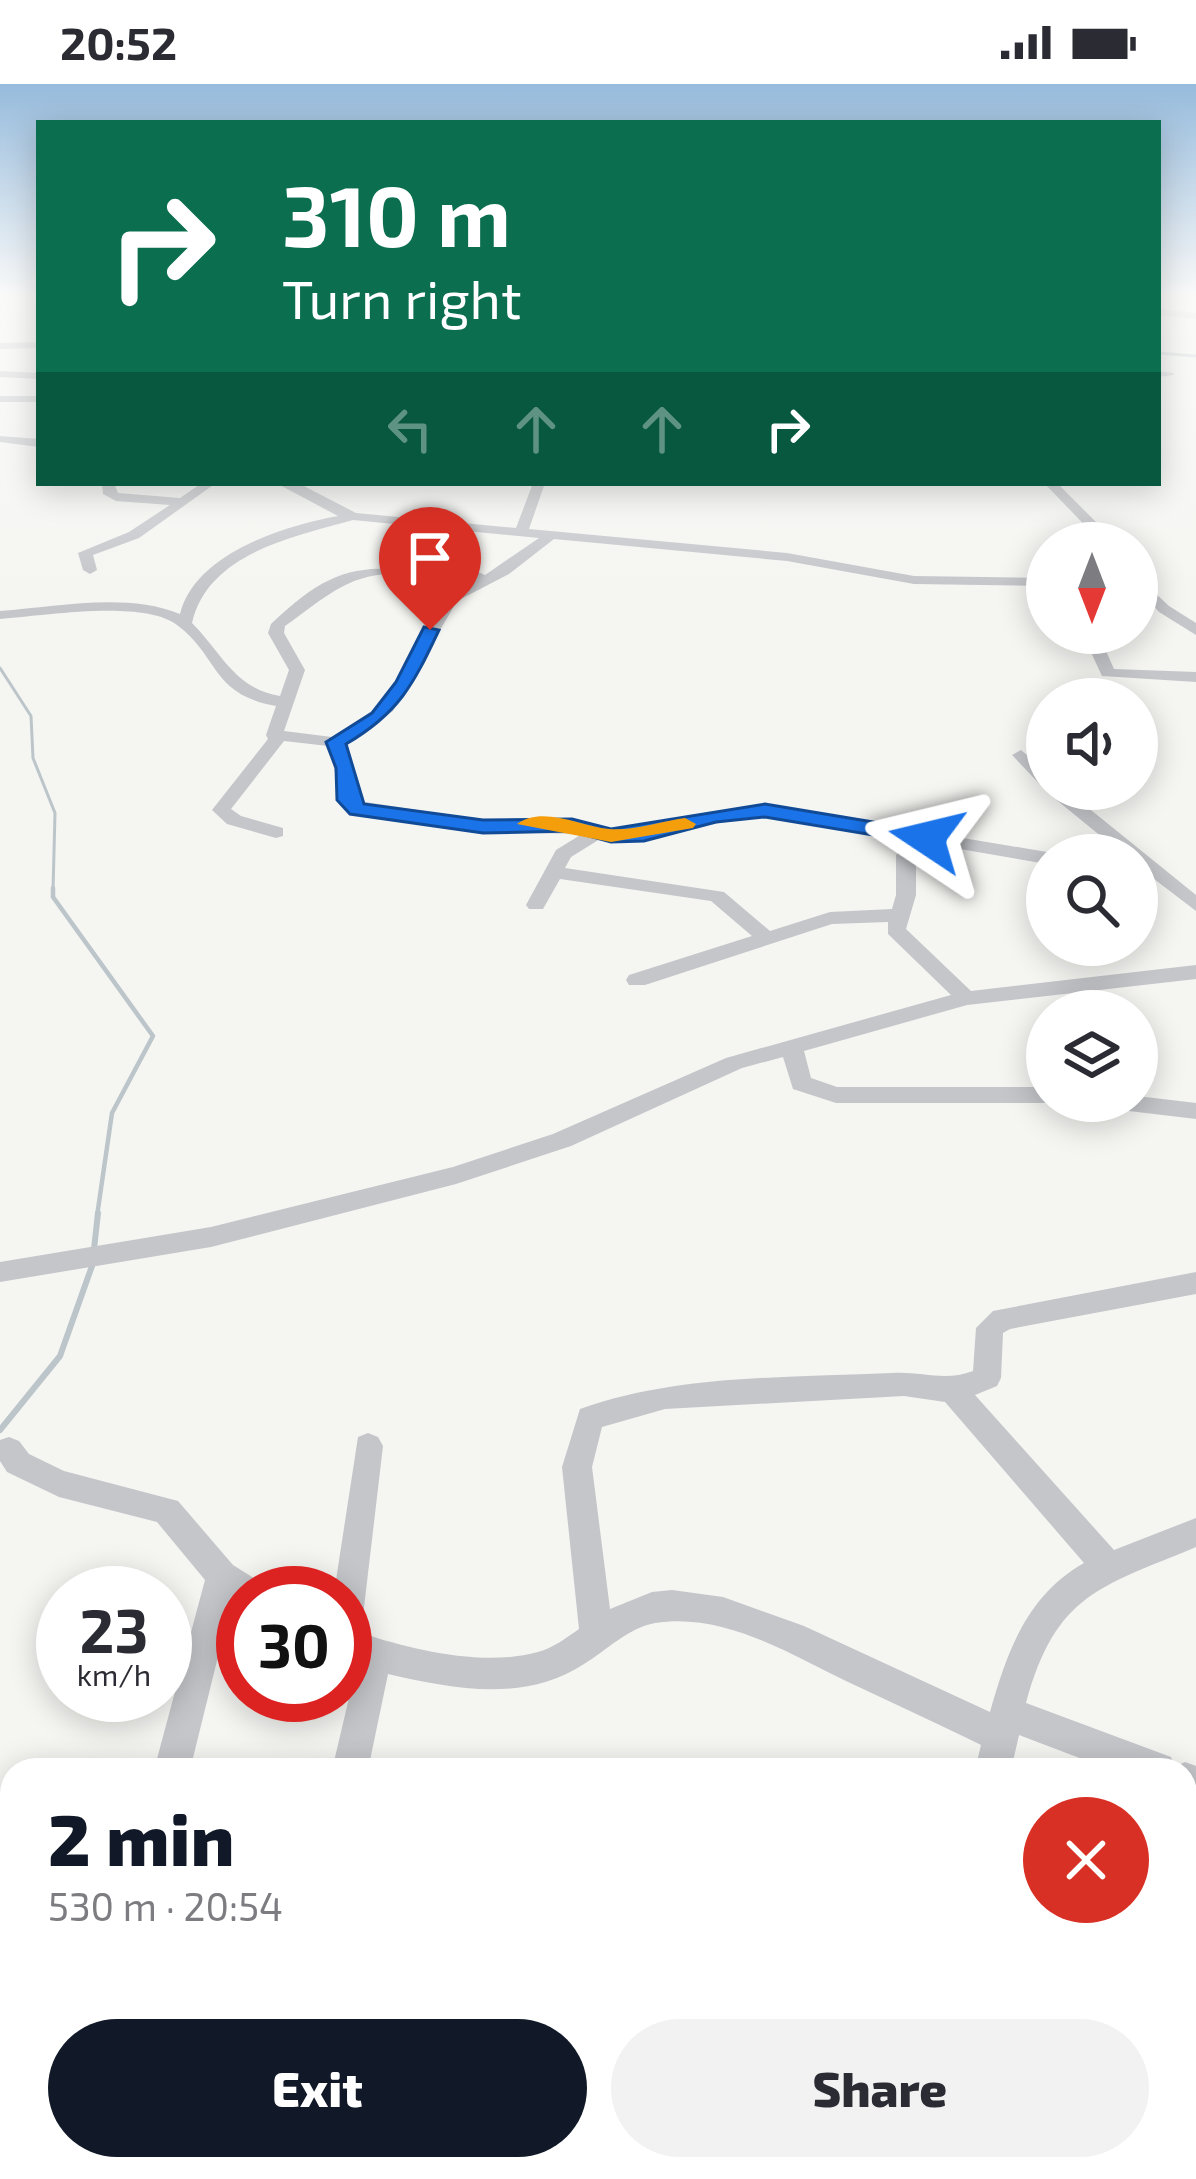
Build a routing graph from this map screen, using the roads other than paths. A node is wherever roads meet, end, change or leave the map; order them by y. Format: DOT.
graph roads {
  1 [pos="0,399"];
  2 [pos="36,399"];
  3 [pos="0,439"];
  4 [pos="36,443"];
  5 [pos="108,486"];
  6 [pos="206,486"];
  7 [pos="296,486"];
  8 [pos="537,486"];
  9 [pos="1053,486"];
  10 [pos="186,502"];
  11 [pos="356,517"];
  12 [pos="1089,522"];
  13 [pos="521,533"];
  14 [pos="548,538"];
  15 [pos="90,570"];
  16 [pos="504,571"];
  17 [pos="1026,582"];
  18 [pos="1158,606"];
  19 [pos="2,616"];
  20 [pos="1174,617"];
  21 [pos="1196,617"];
  22 [pos="185,623"];
  23 [pos="1196,630"];
  24 [pos="1099,654"];
  25 [pos="1196,677"];
  26 [pos="284,702"];
  27 [pos="277,739"];
  28 [pos="335,742"];
  29 [pos="1021,755"];
  30 [pos="1026,760"];
  31 [pos="1080,810"];
  32 [pos="277,832"];
  33 [pos="594,834"];
  34 [pos="1111,834"];
  35 [pos="927,838"];
  36 [pos="1026,854"];
  37 [pos="553,872"];
  38 [pos="1158,873"];
  39 [pos="1158,879"];
  40 [pos="1166,880"];
  41 [pos="536,905"];
  42 [pos="1196,905"];
  43 [pos="898,915"];
  44 [pos="767,939"];
  45 [pos="1196,972"];
  46 [pos="637,980"];
  47 [pos="966,998"];
  48 [pos="792,1050"];
  49 [pos="1026,1095"];
  50 [pos="1158,1106"];
  51 [pos="1196,1111"];
  52 [pos="0,1272"];
  53 [pos="1196,1283"];
  54 [pos="953,1391"];
  55 [pos="368,1446"];
  56 [pos="9,1450"];
  57 [pos="1196,1532"];
  58 [pos="218,1566"];
  59 [pos="353,1566"];
  60 [pos="1109,1568"];
  61 [pos="596,1632"];
  62 [pos="216,1641"];
  63 [pos="372,1653"];
  64 [pos="354,1722"];
  65 [pos="1005,1725"];
  66 [pos="176,1758"];
  67 [pos="351,1758"];
  68 [pos="996,1758"];
  69 [pos="1117,1758"];
  1 -- 2 [label="street"];
  3 -- 4 [label="street"];
  5 -- 10 [label="street"];
  6 -- 10 [label="street"];
  7 -- 11 [label="street"];
  8 -- 13 [label="street"];
  9 -- 12 [label="street"];
  10 -- 15 [label="street"];
  11 -- 13 [label="street"];
  11 -- 22 [label="street"];
  13 -- 14 [label="street"];
  14 -- 16 [label="street"];
  14 -- 17 [label="street"];
  16 -- 26 [label="street"];
  16 -- 28 [label="street"];
  18 -- 20 [label="street"];
  19 -- 22 [label="street"];
  20 -- 21 [label="street"];
  20 -- 23 [label="street"];
  22 -- 26 [label="street"];
  24 -- 25 [label="street"];
  26 -- 27 [label="street"];
  27 -- 28 [label="street"];
  27 -- 32 [label="street"];
  28 -- 33 [label="street"];
  29 -- 30 [label="street"];
  31 -- 34 [label="street"];
  33 -- 35 [label="street"];
  33 -- 37 [label="street"];
  35 -- 36 [label="street"];
  35 -- 43 [label="street"];
  37 -- 41 [label="street"];
  37 -- 44 [label="street"];
  38 -- 40 [label="street"];
  39 -- 40 [label="street"];
  40 -- 42 [label="street"];
  43 -- 44 [label="street"];
  43 -- 47 [label="street"];
  44 -- 46 [label="street"];
  45 -- 47 [label="street"];
  47 -- 48 [label="street"];
  48 -- 49 [label="street"];
  48 -- 52 [label="street"];
  50 -- 51 [label="street"];
  53 -- 54 [label="street"];
  54 -- 60 [label="street"];
  54 -- 61 [label="street"];
  55 -- 59 [label="street"];
  56 -- 58 [label="street"];
  57 -- 60 [label="street"];
  60 -- 65 [label="street"];
  61 -- 63 [label="street"];
  61 -- 65 [label="street"];
  62 -- 66 [label="street"];
  64 -- 67 [label="street"];
  65 -- 68 [label="street"];
  65 -- 69 [label="street"];
}
